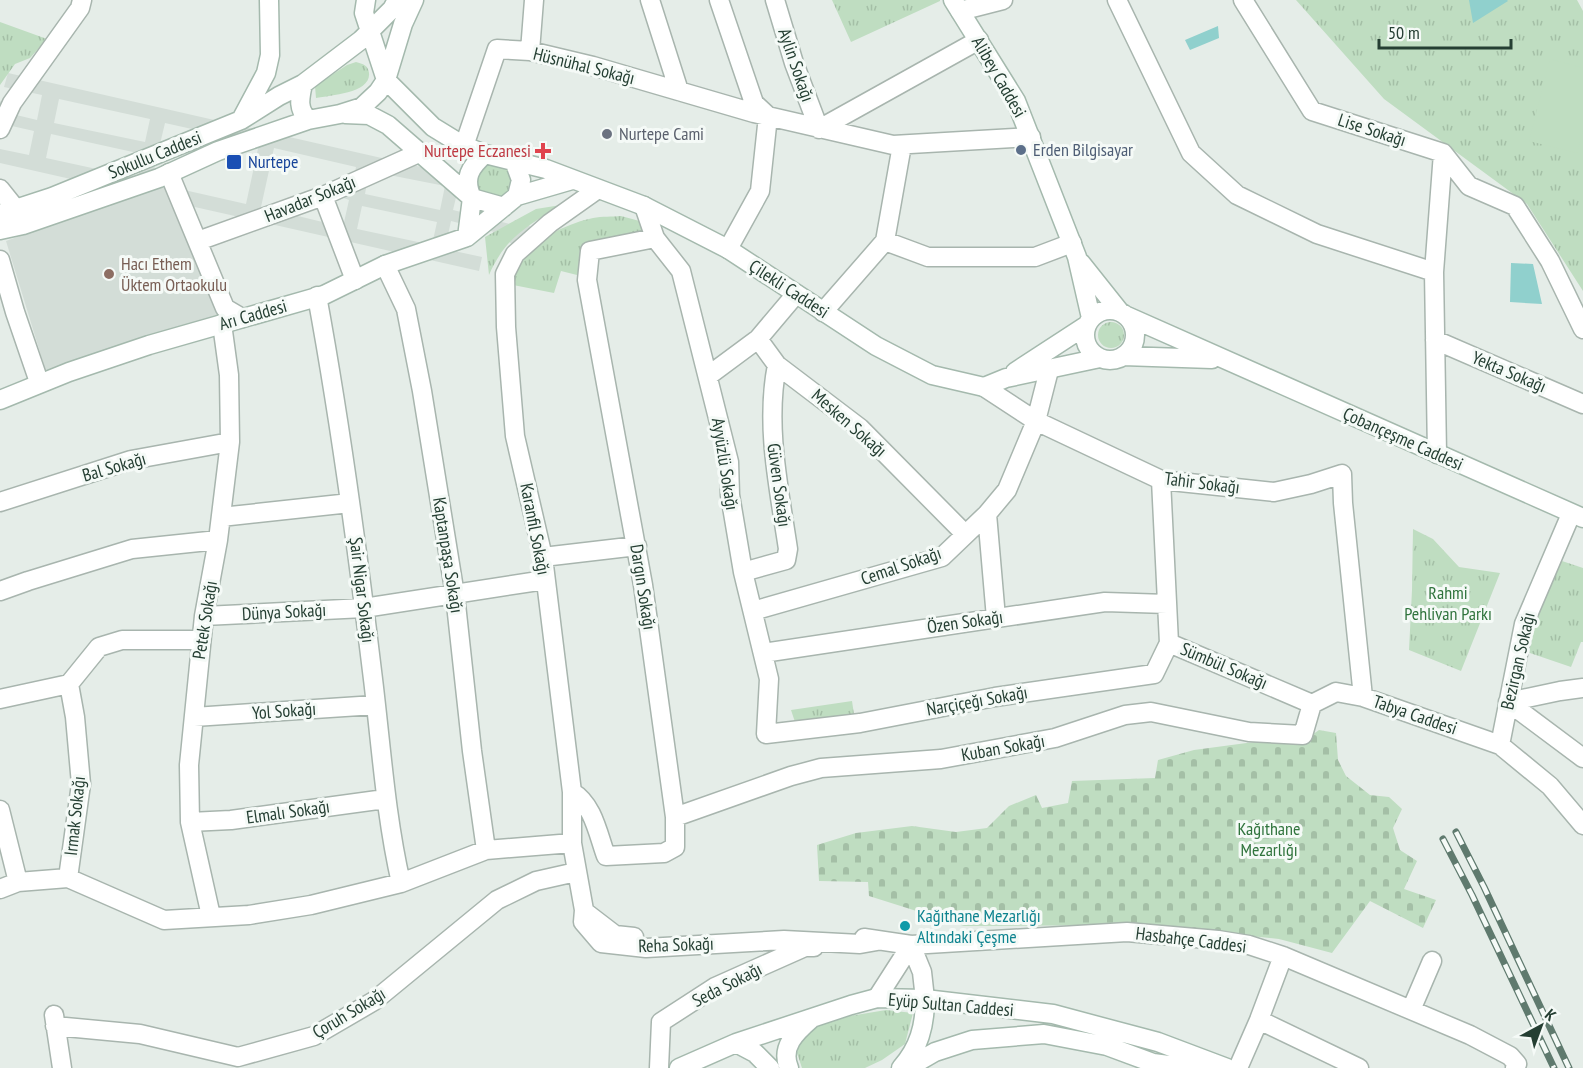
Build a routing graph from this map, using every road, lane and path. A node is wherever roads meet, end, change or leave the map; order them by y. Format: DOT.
graph roads {
  1 [pos="269,0"];
  2 [pos="366,0"];
  3 [pos="397,0"];
  4 [pos="414,0"];
  5 [pos="534,0"];
  6 [pos="650,0"];
  7 [pos="719,0"];
  8 [pos="775,0"];
  9 [pos="1003,0"];
  10 [pos="1116,0"];
  11 [pos="1243,0"];
  12 [pos="85,3"];
  13 [pos="957,6"];
  14 [pos="365,36"];
  15 [pos="979,40"];
  16 [pos="530,51"];
  17 [pos="386,80"];
  18 [pos="303,84"];
  19 [pos="679,91"];
  20 [pos="340,114"];
  21 [pos="768,116"];
  22 [pos="241,120"];
  23 [pos="308,120"];
  24 [pos="0,129"];
  25 [pos="819,129"];
  26 [pos="1031,136"];
  27 [pos="902,145"];
  28 [pos="464,146"];
  29 [pos="421,152"];
  30 [pos="1443,153"];
  31 [pos="486,154"];
  32 [pos="514,161"];
  33 [pos="170,173"];
  34 [pos="572,180"];
  35 [pos="0,189"];
  36 [pos="598,189"];
  37 [pos="323,196"];
  38 [pos="472,198"];
  39 [pos="511,201"];
  40 [pos="644,206"];
  41 [pos="8,211"];
  42 [pos="34,222"];
  43 [pos="0,230"];
  44 [pos="467,237"];
  45 [pos="655,238"];
  46 [pos="198,241"];
  47 [pos="885,241"];
  48 [pos="728,249"];
  49 [pos="1074,250"];
  50 [pos="0,260"];
  51 [pos="385,266"];
  52 [pos="1434,272"];
  53 [pos="355,280"];
  54 [pos="796,294"];
  55 [pos="317,297"];
  56 [pos="823,312"];
  57 [pos="7,314"];
  58 [pos="1123,314"];
  59 [pos="242,318"];
  60 [pos="1089,321"];
  61 [pos="1581,322"];
  62 [pos="222,324"];
  63 [pos="758,339"];
  64 [pos="1435,340"];
  65 [pos="1123,356"];
  66 [pos="1100,358"];
  67 [pos="1223,359"];
  68 [pos="777,365"];
  69 [pos="1049,370"];
  70 [pos="708,376"];
  71 [pos="1006,378"];
  72 [pos="38,379"];
  73 [pos="984,387"];
  74 [pos="0,400"];
  75 [pos="1583,404"];
  76 [pos="1036,421"];
  77 [pos="230,442"];
  78 [pos="1437,454"];
  79 [pos="1342,474"];
  80 [pos="1161,480"];
  81 [pos="0,502"];
  82 [pos="350,502"];
  83 [pos="987,514"];
  84 [pos="1577,516"];
  85 [pos="221,518"];
  86 [pos="965,534"];
  87 [pos="218,540"];
  88 [pos="637,546"];
  89 [pos="543,557"];
  90 [pos="743,572"];
  91 [pos="545,580"];
  92 [pos="0,591"];
  93 [pos="455,595"];
  94 [pos="1167,604"];
  95 [pos="364,608"];
  96 [pos="753,611"];
  97 [pos="204,616"];
  98 [pos="996,618"];
  99 [pos="201,640"];
  100 [pos="1169,643"];
  101 [pos="763,653"];
  102 [pos="69,684"];
  103 [pos="1583,688"];
  104 [pos="1363,697"];
  105 [pos="0,699"];
  106 [pos="1508,702"];
  107 [pos="1312,704"];
  108 [pos="375,705"];
  109 [pos="194,717"];
  110 [pos="766,734"];
  111 [pos="1500,745"];
  112 [pos="1583,758"];
  113 [pos="572,792"];
  114 [pos="385,799"];
  115 [pos="0,810"];
  116 [pos="675,817"];
  117 [pos="190,822"];
  118 [pos="1583,825"];
  119 [pos="572,843"];
  120 [pos="486,850"];
  121 [pos="576,872"];
  122 [pos="68,878"];
  123 [pos="18,882"];
  124 [pos="401,883"];
  125 [pos="0,889"];
  126 [pos="584,910"];
  127 [pos="211,916"];
  128 [pos="832,937"];
  129 [pos="911,945"];
  130 [pos="1283,956"];
  131 [pos="1432,961"];
  132 [pos="877,998"];
  133 [pos="925,999"];
  134 [pos="1411,1010"];
  135 [pos="815,1016"];
  136 [pos="1259,1020"];
  137 [pos="736,1043"];
  138 [pos="1516,1066"];
  139 [pos="62,1068"];
  140 [pos="659,1068"];
  141 [pos="678,1068"];
  142 [pos="770,1068"];
  143 [pos="789,1068"];
  144 [pos="901,1068"];
  145 [pos="907,1068"];
  146 [pos="1191,1068"];
  147 [pos="1227,1068"];
  148 [pos="1238,1068"];
  149 [pos="1359,1068"];
  1 -- 22 [label="street"];
  2 -- 14 [label="street"];
  3 -- 14 [label="street, Sokullu Caddesi"];
  4 -- 17 [label="street"];
  5 -- 16 [label="street"];
  6 -- 19 [label="street"];
  7 -- 21 [label="street"];
  8 -- 25 [label="street, Aylin Sokağı"];
  9 -- 13 [label="street"];
  10 -- 52 [label="street"];
  11 -- 30 [label="street, Lise Sokağı"];
  12 -- 24 [label="street"];
  13 -- 15 [label="street, Alibey Caddesi"];
  14 -- 17 [label="street"];
  14 -- 18 [label="street, Sokullu Caddesi"];
  15 -- 25 [label="street"];
  15 -- 26 [label="street, Alibey Caddesi"];
  16 -- 19 [label="street, Hüsnühal Sokağı"];
  16 -- 28 [label="street, Hüsnühal Sokağı"];
  17 -- 20 [label="street"];
  17 -- 28 [label="street, Çilekli Caddesi"];
  18 -- 22 [label="street, Sokullu Caddesi"];
  18 -- 23 [label="street"];
  19 -- 21 [label="street, Hüsnühal Sokağı"];
  20 -- 23 [label="street, Sokullu Caddesi"];
  20 -- 29 [label="street"];
  21 -- 25 [label="street, Hüsnühal Sokağı"];
  21 -- 48 [label="street"];
  22 -- 41 [label="street, Sokullu Caddesi"];
  23 -- 33 [label="street, Sokullu Caddesi"];
  25 -- 27 [label="street, Hüsnühal Sokağı"];
  26 -- 27 [label="street, Hüsnühal Sokağı"];
  26 -- 49 [label="street, Alibey Caddesi"];
  27 -- 47 [label="street"];
  28 -- 31 [label="street, Çilekli Caddesi"];
  29 -- 37 [label="street, Havadar Sokağı"];
  29 -- 38 [label="street"];
  30 -- 52 [label="street"];
  30 -- 61 [label="street"];
  31 -- 32 [label="street, Çilekli Caddesi"];
  31 -- 38 [label="street"];
  32 -- 34 [label="street, Çilekli Caddesi"];
  32 -- 39 [label="street"];
  33 -- 42 [label="street, Sokullu Caddesi"];
  33 -- 46 [label="street"];
  34 -- 36 [label="street, Çilekli Caddesi"];
  34 -- 39 [label="street"];
  35 -- 41 [label="street"];
  36 -- 40 [label="street, Çilekli Caddesi"];
  36 -- 89 [label="street, Karanfil Sokağı"];
  37 -- 46 [label="street, Havadar Sokağı"];
  37 -- 53 [label="street"];
  38 -- 39 [label="street"];
  38 -- 44 [label="street"];
  39 -- 44 [label="street, Arı Caddesi"];
  40 -- 45 [label="street, Ayyüzlü Sokağı"];
  40 -- 48 [label="street, Çilekli Caddesi"];
  41 -- 42 [label="street"];
  42 -- 43 [label="street, Sokullu Caddesi"];
  44 -- 51 [label="street, Arı Caddesi"];
  45 -- 70 [label="street, Ayyüzlü Sokağı"];
  45 -- 88 [label="street, Dargın Sokağı"];
  46 -- 59 [label="street"];
  47 -- 49 [label="street"];
  47 -- 56 [label="street"];
  48 -- 54 [label="street, Çilekli Caddesi"];
  49 -- 58 [label="street, Alibey Caddesi"];
  49 -- 60 [label="street, Alibey Caddesi"];
  50 -- 57 [label="street"];
  51 -- 53 [label="street, Arı Caddesi"];
  51 -- 93 [label="street, Kaptanpaşa Sokağı"];
  52 -- 64 [label="street"];
  53 -- 55 [label="street, Arı Caddesi"];
  54 -- 56 [label="street, Çilekli Caddesi"];
  54 -- 63 [label="street"];
  55 -- 59 [label="street, Arı Caddesi"];
  55 -- 82 [label="street, Şair Nigar Sokağı"];
  56 -- 73 [label="street, Çilekli Caddesi"];
  57 -- 72 [label="street"];
  58 -- 60 [label="street"];
  58 -- 65 [label="street"];
  58 -- 67 [label="street, Çobançeşme Caddesi"];
  59 -- 62 [label="street, Arı Caddesi"];
  60 -- 66 [label="street"];
  60 -- 71 [label="street"];
  62 -- 74 [label="street, Arı Caddesi"];
  62 -- 77 [label="street, Petek Sokağı"];
  63 -- 68 [label="street, Mesken Sokağı"];
  63 -- 70 [label="street"];
  64 -- 75 [label="street, Yekta Sokağı"];
  64 -- 78 [label="street"];
  65 -- 66 [label="street"];
  65 -- 67 [label="street, Çobançeşme Caddesi"];
  66 -- 69 [label="street"];
  67 -- 78 [label="street, Çobançeşme Caddesi"];
  68 -- 86 [label="street, Mesken Sokağı"];
  68 -- 90 [label="street, Güven Sokağı"];
  69 -- 71 [label="street"];
  69 -- 76 [label="street, Cemal Sokağı"];
  70 -- 90 [label="street, Ayyüzlü Sokağı"];
  71 -- 73 [label="street"];
  73 -- 76 [label="street, Tahir Sokağı"];
  76 -- 80 [label="street, Tahir Sokağı"];
  76 -- 83 [label="street, Cemal Sokağı"];
  77 -- 81 [label="street, Bal Sokağı"];
  77 -- 85 [label="street, Petek Sokağı"];
  78 -- 84 [label="street, Çobançeşme Caddesi"];
  79 -- 80 [label="street, Tahir Sokağı"];
  79 -- 104 [label="street, Tabya Caddesi"];
  80 -- 94 [label="street, Sümbül Sokağı"];
  82 -- 85 [label="street"];
  82 -- 95 [label="street, Şair Nigar Sokağı"];
  83 -- 86 [label="street, Cemal Sokağı"];
  83 -- 98 [label="street"];
  84 -- 106 [label="street, Bezirgan Sokağı"];
  85 -- 87 [label="street, Petek Sokağı"];
  86 -- 96 [label="street, Cemal Sokağı"];
  87 -- 92 [label="street"];
  87 -- 97 [label="street, Petek Sokağı"];
  88 -- 89 [label="street"];
  88 -- 116 [label="street, Dargın Sokağı"];
  89 -- 91 [label="street, Karanfil Sokağı"];
  90 -- 96 [label="street, Ayyüzlü Sokağı"];
  91 -- 93 [label="street, Dünya Sokağı"];
  91 -- 113 [label="street, Karanfil Sokağı"];
  93 -- 95 [label="street, Dünya Sokağı"];
  93 -- 120 [label="street, Kaptanpaşa Sokağı"];
  94 -- 98 [label="street, Özen Sokağı"];
  94 -- 100 [label="street, Sümbül Sokağı"];
  95 -- 97 [label="street, Dünya Sokağı"];
  95 -- 108 [label="street, Şair Nigar Sokağı"];
  96 -- 101 [label="street, Ayyüzlü Sokağı"];
  97 -- 99 [label="street, Petek Sokağı"];
  98 -- 101 [label="street, Özen Sokağı"];
  99 -- 102 [label="street"];
  99 -- 109 [label="street, Petek Sokağı"];
  100 -- 107 [label="street, Sümbül Sokağı"];
  100 -- 110 [label="street, Narçiçeğı Sokağı"];
  101 -- 110 [label="street, Ayyüzlü Sokağı"];
  102 -- 105 [label="street"];
  102 -- 122 [label="street, Irmak Sokağı"];
  103 -- 106 [label="street"];
  104 -- 107 [label="street"];
  104 -- 111 [label="street, Tabya Caddesi"];
  106 -- 111 [label="street, Bezirgan Sokağı"];
  106 -- 112 [label="street"];
  107 -- 116 [label="street, Kuban Sokağı"];
  108 -- 109 [label="street, Yol Sokağı"];
  108 -- 114 [label="street, Şair Nigar Sokağı"];
  109 -- 117 [label="street, Petek Sokağı"];
  111 -- 118 [label="street, Tabya Caddesi"];
  113 -- 116 [label="street, Dargın Sokağı"];
  113 -- 119 [label="street, Karanfil Sokağı"];
  114 -- 117 [label="street, Elmalı Sokağı"];
  114 -- 124 [label="street, Şair Nigar Sokağı"];
  115 -- 123 [label="street"];
  117 -- 127 [label="street, Petek Sokağı"];
  119 -- 120 [label="street"];
  119 -- 121 [label="street, Karanfil Sokağı"];
  120 -- 124 [label="street"];
  121 -- 126 [label="street, Karanfil Sokağı"];
  121 -- 139 [label="street, Çoruh Sokağı"];
  122 -- 123 [label="street"];
  122 -- 127 [label="street"];
  123 -- 125 [label="street"];
  124 -- 127 [label="street"];
  126 -- 128 [label="street, Reha Sokağı"];
  128 -- 129 [label="street, Reha Sokağı"];
  128 -- 140 [label="street, Seda Sokağı"];
  129 -- 130 [label="street, Hasbahçe Caddesi"];
  129 -- 132 [label="street"];
  129 -- 133 [label="street"];
  130 -- 134 [label="street, Hasbahçe Caddesi"];
  130 -- 136 [label="street"];
  131 -- 134 [label="street"];
  132 -- 133 [label="street, Eyüp Sultan Caddesi"];
  132 -- 135 [label="street, Eyüp Sultan Caddesi"];
  133 -- 144 [label="street"];
  133 -- 147 [label="street, Eyüp Sultan Caddesi"];
  134 -- 138 [label="street, Hasbahçe Caddesi"];
  135 -- 137 [label="street, Eyüp Sultan Caddesi"];
  135 -- 143 [label="street"];
  136 -- 148 [label="street"];
  136 -- 149 [label="street"];
  137 -- 141 [label="street, Eyüp Sultan Caddesi"];
  137 -- 142 [label="street"];
  145 -- 146 [label="street, Eyüp Sultan Caddesi"];
}
